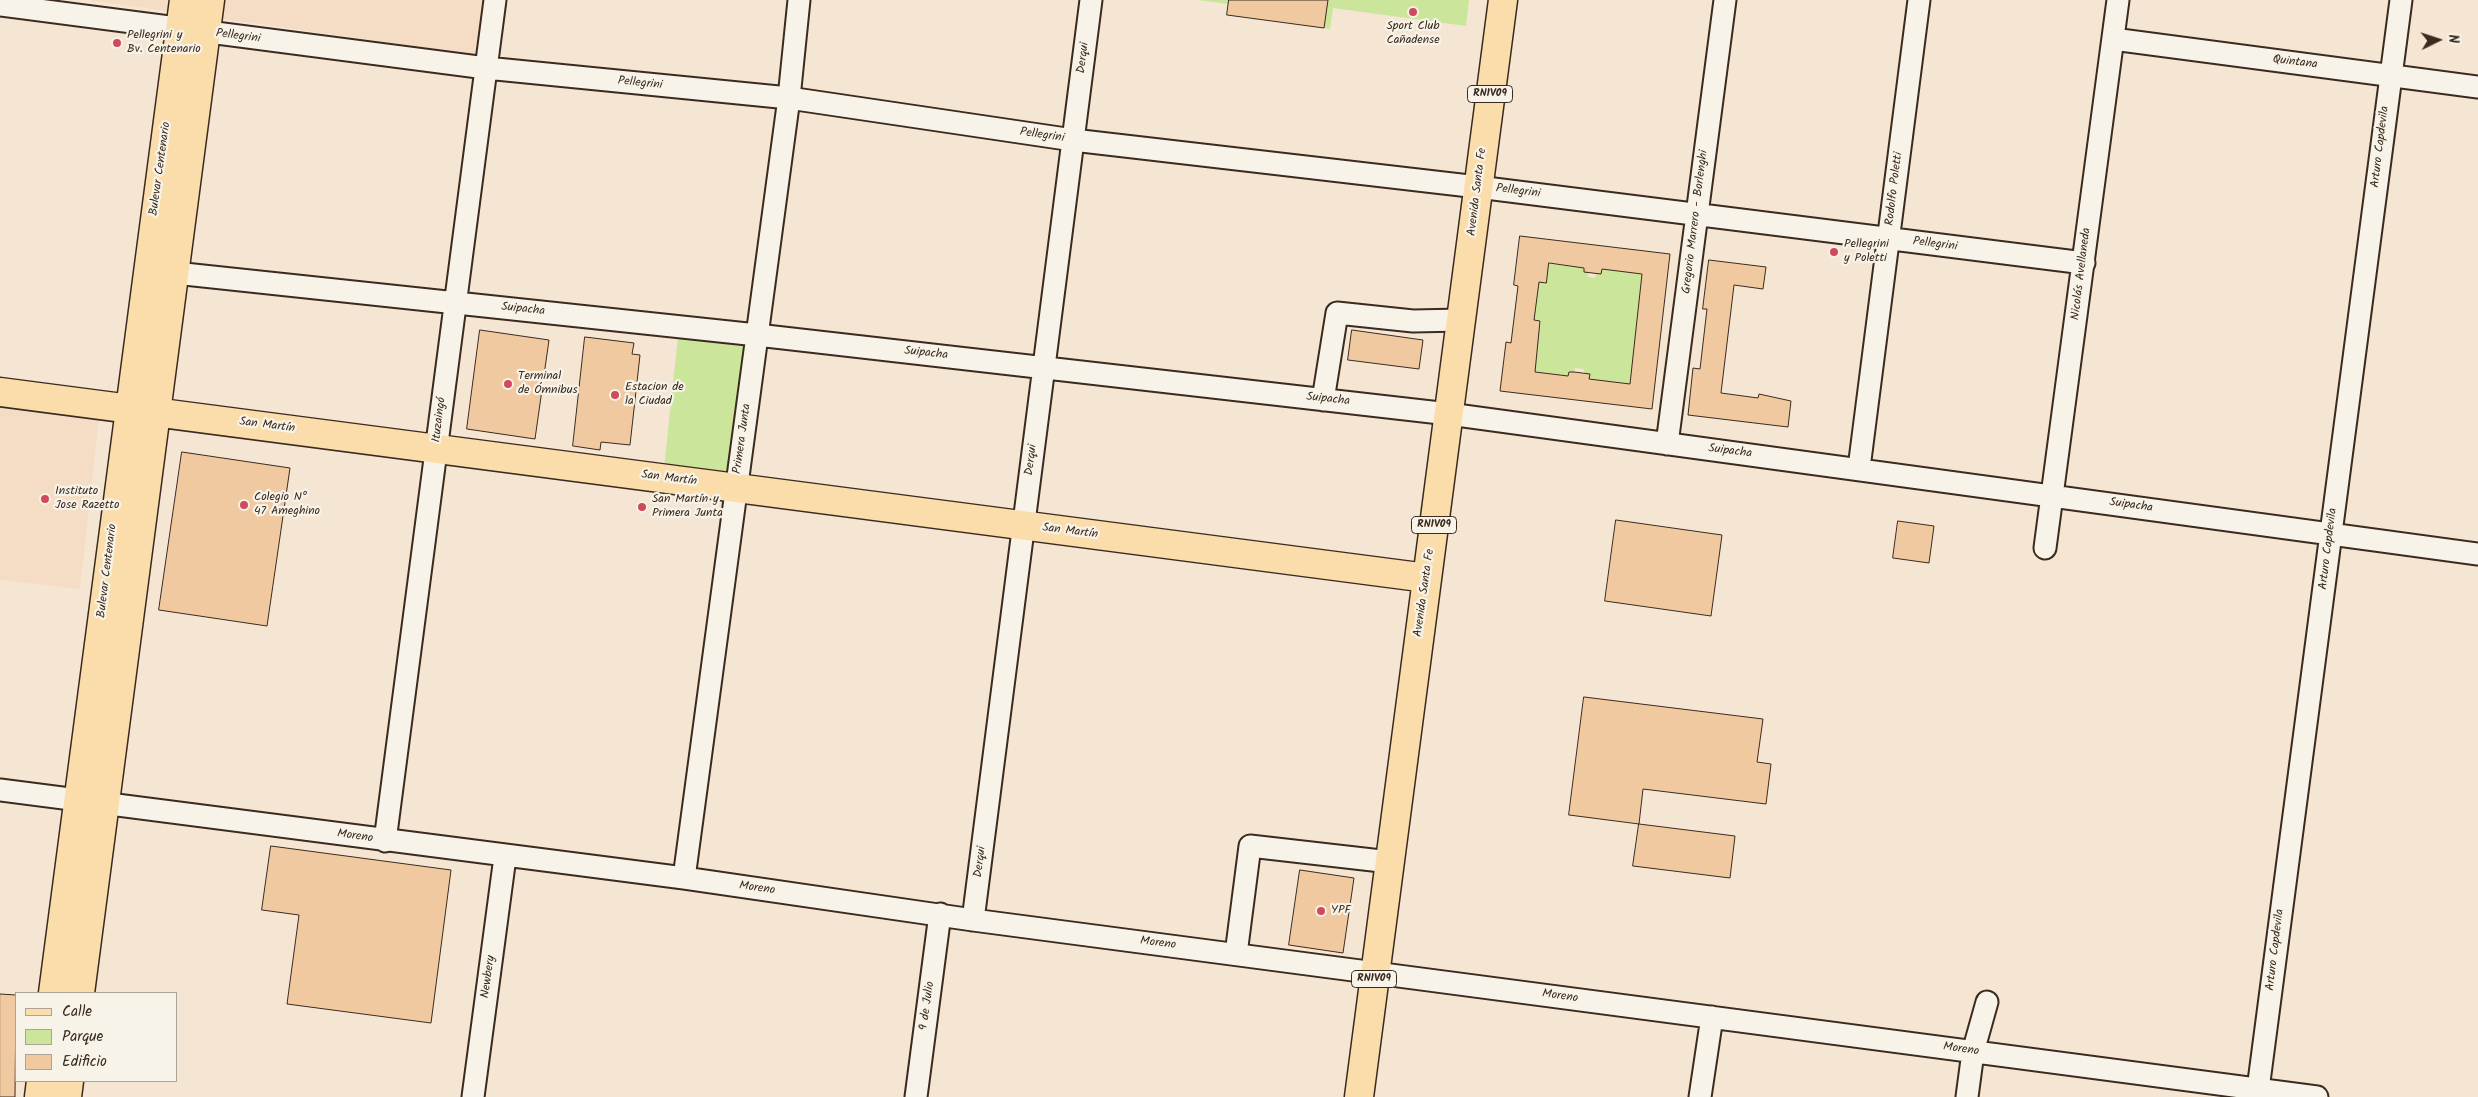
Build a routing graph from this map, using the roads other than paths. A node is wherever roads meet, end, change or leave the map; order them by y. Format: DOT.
graph roads {
  1 [pos="184,0"];
  2 [pos="210,0"];
  3 [pos="495,0"];
  4 [pos="799,0"];
  5 [pos="1091,0"];
  6 [pos="1503,0"];
  7 [pos="1726,0"];
  8 [pos="1919,0"];
  9 [pos="2118,0"];
  10 [pos="2400,0"];
  11 [pos="0,6"];
  12 [pos="193,32"];
  13 [pos="2113,39"];
  14 [pos="486,68"];
  15 [pos="2391,76"];
  16 [pos="2478,87"];
  17 [pos="789,98"];
  18 [pos="1073,140"];
  19 [pos="1478,187"];
  20 [pos="1697,216"];
  21 [pos="1888,239"];
  22 [pos="2084,263"];
  23 [pos="175,273"];
  24 [pos="455,303"];
  25 [pos="1461,320"];
  26 [pos="757,335"];
  27 [pos="1044,368"];
  28 [pos="0,392"];
  29 [pos="1323,400"];
  30 [pos="130,408"];
  31 [pos="156,412"];
  32 [pos="1449,414"];
  33 [pos="1667,444"];
  34 [pos="436,448"];
  35 [pos="1859,468"];
  36 [pos="736,488"];
  37 [pos="2053,496"];
  38 [pos="1024,526"];
  39 [pos="2331,534"];
  40 [pos="2045,548"];
  41 [pos="2478,554"];
  42 [pos="1427,578"];
  43 [pos="0,790"];
  44 [pos="78,800"];
  45 [pos="105,804"];
  46 [pos="385,841"];
  47 [pos="505,857"];
  48 [pos="1390,862"];
  49 [pos="684,878"];
  50 [pos="940,914"];
  51 [pos="973,920"];
  52 [pos="1236,954"];
  53 [pos="1375,972"];
  54 [pos="53,992"];
  55 [pos="80,992"];
  56 [pos="1987,1002"];
  57 [pos="1712,1017"];
  58 [pos="1973,1052"];
  59 [pos="41,1082"];
  60 [pos="69,1082"];
  61 [pos="2258,1093"];
  62 [pos="39,1097"];
  63 [pos="67,1097"];
  64 [pos="473,1097"];
  65 [pos="916,1097"];
  66 [pos="1359,1097"];
  67 [pos="1700,1097"];
  68 [pos="1967,1097"];
  69 [pos="2317,1097"];
  1 -- 12 [label="main road, Bulevar Centenario"];
  2 -- 12 [label="main road, Bulevar Centenario"];
  3 -- 14 [label="street, Ituzaingó"];
  4 -- 17 [label="street, Primera Junta"];
  5 -- 18 [label="street, Derqui"];
  6 -- 19 [label="main road, Avenida Santa Fe / RN1V09"];
  7 -- 20 [label="street, Gregorio Marrero - Borlenghi"];
  8 -- 21 [label="street, Rodolfo Poletti"];
  9 -- 13 [label="street, Nicolás Avellaneda"];
  10 -- 15 [label="street, Arturo Capdevila"];
  11 -- 12 [label="street, Pellegrini"];
  12 -- 14 [label="street, Pellegrini"];
  12 -- 23 [label="main road, Bulevar Centenario"];
  12 -- 30 [label="main road, Bulevar Centenario"];
  13 -- 15 [label="street, Quintana"];
  13 -- 22 [label="street, Nicolás Avellaneda"];
  14 -- 17 [label="street, Pellegrini"];
  14 -- 24 [label="street, Ituzaingó"];
  15 -- 16 [label="street, Quintana"];
  15 -- 39 [label="street, Arturo Capdevila"];
  17 -- 18 [label="street, Pellegrini"];
  17 -- 26 [label="street, Primera Junta"];
  18 -- 19 [label="street, Pellegrini"];
  18 -- 27 [label="street, Derqui"];
  19 -- 20 [label="street, Pellegrini"];
  19 -- 25 [label="main road, Avenida Santa Fe / RN1V09"];
  20 -- 21 [label="street, Pellegrini"];
  20 -- 33 [label="street, Gregorio Marrero - Borlenghi"];
  21 -- 22 [label="street, Pellegrini"];
  21 -- 35 [label="street, Rodolfo Poletti"];
  22 -- 37 [label="street, Nicolás Avellaneda"];
  23 -- 24 [label="street, Suipacha"];
  23 -- 31 [label="main road, Bulevar Centenario"];
  24 -- 26 [label="street, Suipacha"];
  24 -- 34 [label="street, Ituzaingó"];
  25 -- 29 [label="street"];
  25 -- 32 [label="main road, Avenida Santa Fe / RN1V09"];
  26 -- 27 [label="street, Suipacha"];
  26 -- 36 [label="street, Primera Junta"];
  27 -- 29 [label="street, Suipacha"];
  27 -- 38 [label="street, Derqui"];
  28 -- 30 [label="main road, San Martín"];
  29 -- 32 [label="street, Suipacha"];
  30 -- 31 [label="main road, San Martín"];
  30 -- 44 [label="main road, Bulevar Centenario"];
  31 -- 34 [label="main road, San Martín"];
  31 -- 45 [label="main road, Bulevar Centenario"];
  32 -- 33 [label="street, Suipacha"];
  32 -- 42 [label="main road, Avenida Santa Fe / RN1V09"];
  33 -- 35 [label="street, Suipacha"];
  34 -- 36 [label="main road, San Martín"];
  34 -- 46 [label="street, Ituzaingó"];
  35 -- 37 [label="street, Suipacha"];
  36 -- 38 [label="main road, San Martín"];
  36 -- 49 [label="street, Primera Junta"];
  37 -- 39 [label="street, Suipacha"];
  37 -- 40 [label="street, Nicolás Avellaneda"];
  38 -- 42 [label="main road, San Martín"];
  38 -- 51 [label="street, Derqui"];
  39 -- 41 [label="street, Suipacha"];
  39 -- 61 [label="street, Arturo Capdevila"];
  42 -- 48 [label="main road, Avenida Santa Fe / RN1V09"];
  43 -- 44 [label="street, Moreno"];
  44 -- 45 [label="street, Moreno"];
  44 -- 54 [label="main road, Bulevar Centenario"];
  45 -- 46 [label="street, Moreno"];
  45 -- 55 [label="main road, Bulevar Centenario"];
  46 -- 47 [label="street, Moreno"];
  47 -- 49 [label="street, Moreno"];
  47 -- 64 [label="street, Newbery"];
  48 -- 52 [label="street"];
  48 -- 53 [label="main road, Avenida Santa Fe / RN1V09"];
  49 -- 50 [label="street, Moreno"];
  50 -- 51 [label="street, Moreno"];
  50 -- 65 [label="street, 9 de Julio"];
  51 -- 52 [label="street, Moreno"];
  52 -- 53 [label="street, Moreno"];
  53 -- 57 [label="street, Moreno"];
  53 -- 66 [label="main road, Avenida Santa Fe / RN1V09"];
  56 -- 58 [label="street"];
  57 -- 58 [label="street, Moreno"];
  57 -- 67 [label="street"];
  58 -- 61 [label="street, Moreno"];
  58 -- 68 [label="street"];
  59 -- 62 [label="main road"];
  60 -- 63 [label="main road"];
  61 -- 69 [label="street, Moreno"];
}
